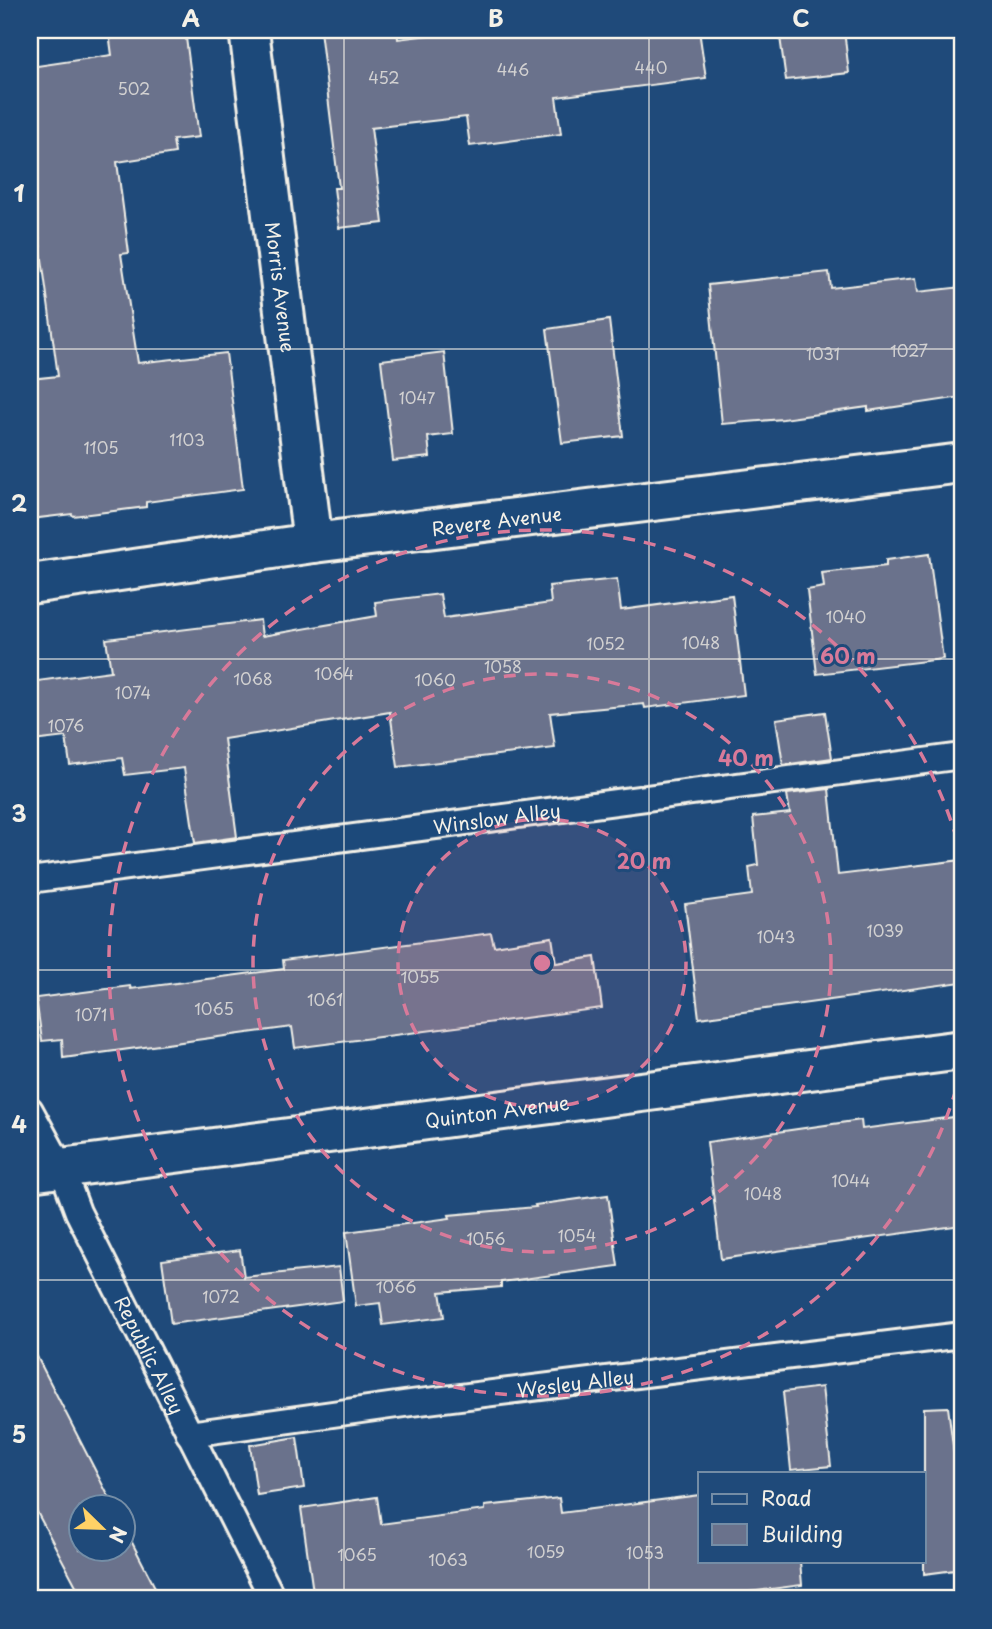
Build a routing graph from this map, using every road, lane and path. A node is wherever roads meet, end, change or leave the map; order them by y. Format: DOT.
graph roads {
  1 [pos="249,30"];
  2 [pos="962,463"];
  3 [pos="313,543"];
  4 [pos="30,584"];
  5 [pos="962,756"];
  6 [pos="30,880"];
  7 [pos="962,1050"];
  8 [pos="30,1110"];
  9 [pos="46,1171"];
  10 [pos="962,1335"];
  11 [pos="189,1434"];
  12 [pos="274,1599"];
  1 -- 3 [label="street, Morris Avenue"];
  2 -- 3 [label="street, Revere Avenue"];
  3 -- 4 [label="street, Revere Avenue"];
  5 -- 6 [label="lane, Winslow Alley"];
  7 -- 9 [label="street, Quinton Avenue"];
  8 -- 9 [label="lane, Republic Alley"];
  9 -- 11 [label="lane, Republic Alley"];
  10 -- 11 [label="lane, Wesley Alley"];
  11 -- 12 [label="lane, Republic Alley"];
}
